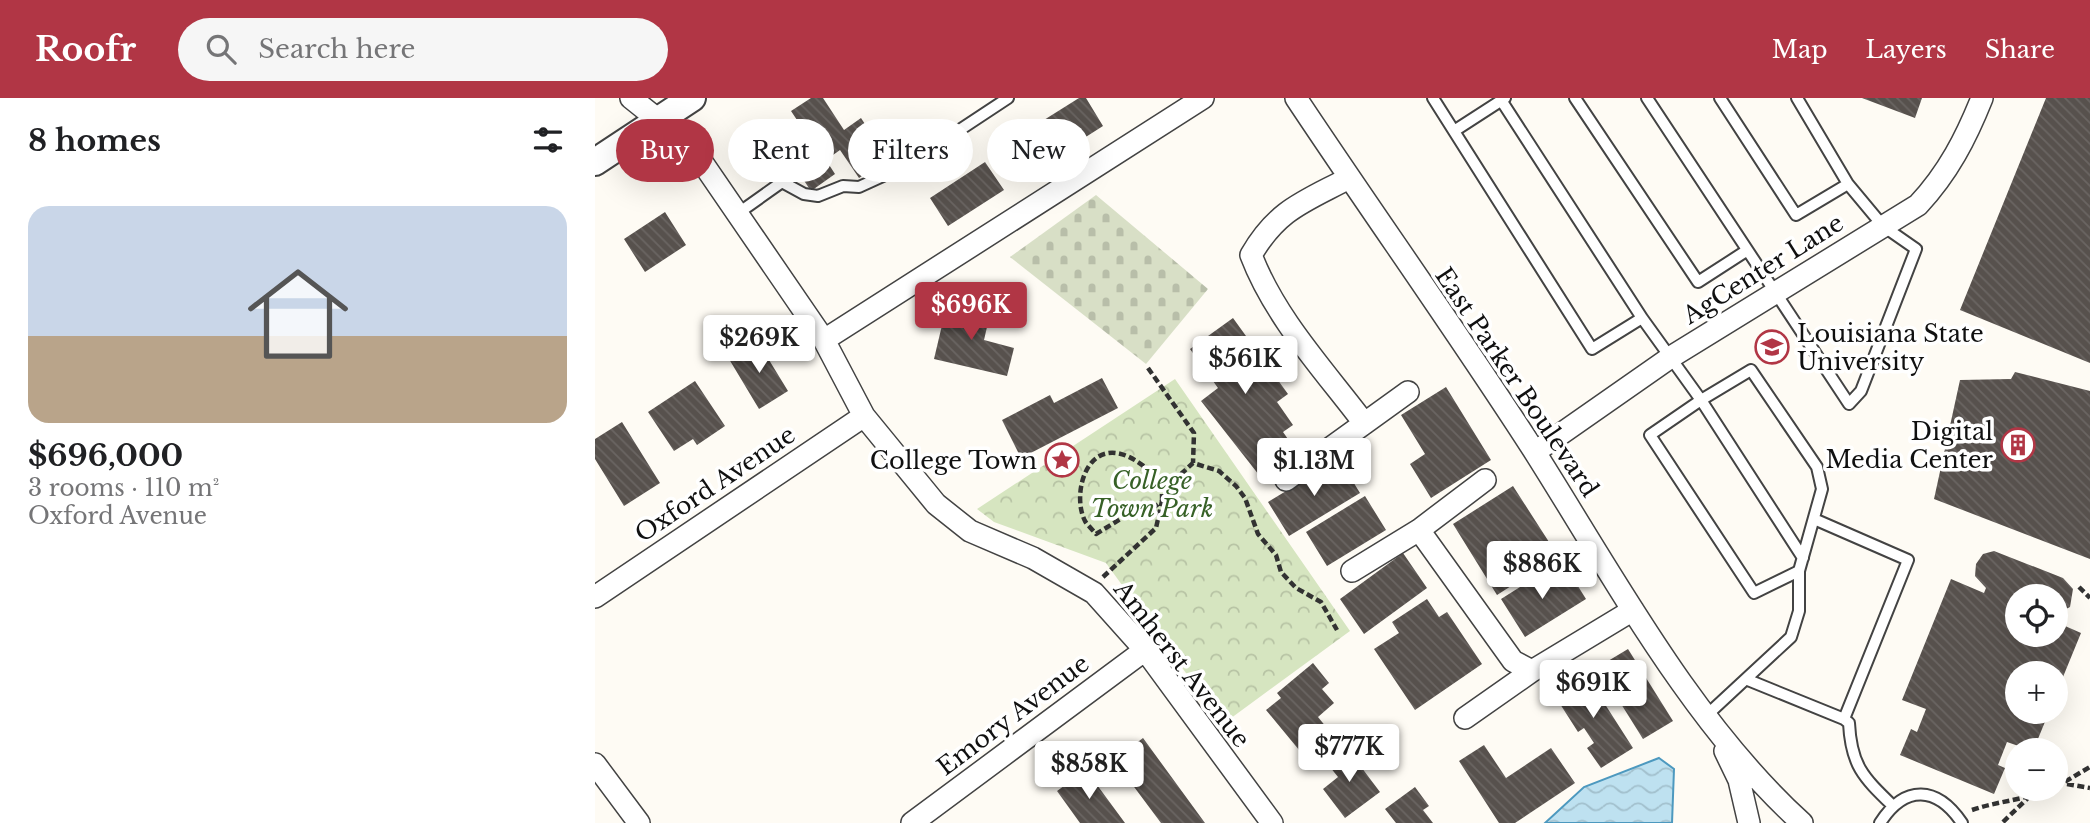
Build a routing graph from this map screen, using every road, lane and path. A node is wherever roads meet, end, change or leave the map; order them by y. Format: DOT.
graph roads {
  1 [pos="631,98"];
  2 [pos="692,98"];
  3 [pos="1008,98"];
  4 [pos="1203,98"];
  5 [pos="1296,98"];
  6 [pos="1433,98"];
  7 [pos="1575,98"];
  8 [pos="1647,98"];
  9 [pos="1720,98"];
  10 [pos="1797,98"];
  11 [pos="1982,98"];
  12 [pos="1503,99"];
  13 [pos="659,119"];
  14 [pos="661,119"];
  15 [pos="1454,131"];
  16 [pos="616,148"];
  17 [pos="595,162"];
  18 [pos="1349,178"];
  19 [pos="714,180"];
  20 [pos="1848,184"];
  21 [pos="737,214"];
  22 [pos="1883,226"];
  23 [pos="1746,251"];
  24 [pos="1774,293"];
  25 [pos="1643,318"];
  26 [pos="824,340"];
  27 [pos="1671,357"];
  28 [pos="1148,368"];
  29 [pos="1408,392"];
  30 [pos="1701,400"];
  31 [pos="865,416"];
  32 [pos="1364,423"];
  33 [pos="1535,452"];
  34 [pos="1193,463"];
  35 [pos="1286,480"];
  36 [pos="1485,480"];
  37 [pos="1163,482"];
  38 [pos="1162,501"];
  39 [pos="1814,519"];
  40 [pos="1419,530"];
  41 [pos="1803,558"];
  42 [pos="1352,571"];
  43 [pos="1799,571"];
  44 [pos="2078,587"];
  45 [pos="1094,593"];
  46 [pos="595,597"];
  47 [pos="2090,598"];
  48 [pos="1633,610"];
  49 [pos="1337,630"];
  50 [pos="1145,650"];
  51 [pos="1532,671"];
  52 [pos="1748,680"];
  53 [pos="1707,715"];
  54 [pos="1465,718"];
  55 [pos="1844,719"];
  56 [pos="595,765"];
  57 [pos="2090,767"];
  58 [pos="2068,781"];
  59 [pos="2068,784"];
  60 [pos="2090,788"];
  61 [pos="2005,800"];
  62 [pos="2026,801"];
  63 [pos="1892,805"];
  64 [pos="1972,810"];
  65 [pos="2003,822"];
  66 [pos="639,823"];
  67 [pos="912,823"];
  68 [pos="1272,823"];
  69 [pos="1749,823"];
  70 [pos="1802,823"];
  71 [pos="1880,823"];
  72 [pos="1962,823"];
  1 -- 13 [label="street, Amherst Avenue"];
  2 -- 14 [label="street"];
  3 -- 21 [label="lane"];
  4 -- 26 [label="street"];
  5 -- 18 [label="street, East Parker Boulevard"];
  6 -- 15 [label="lane"];
  7 -- 23 [label="lane"];
  8 -- 23 [label="lane"];
  9 -- 20 [label="lane"];
  10 -- 20 [label="lane"];
  11 -- 22 [label="street, AgCenter Lane"];
  12 -- 15 [label="lane"];
  12 -- 25 [label="lane"];
  15 -- 25 [label="lane"];
  16 -- 17 [label="street"];
  18 -- 32 [label="street"];
  18 -- 33 [label="street, East Parker Boulevard"];
  19 -- 21 [label="street, Amherst Avenue"];
  20 -- 22 [label="lane"];
  21 -- 26 [label="street, Amherst Avenue"];
  22 -- 24 [label="street, AgCenter Lane"];
  22 -- 24 [label="lane"];
  23 -- 24 [label="lane"];
  24 -- 27 [label="street, AgCenter Lane"];
  25 -- 27 [label="lane"];
  26 -- 31 [label="street, Amherst Avenue"];
  27 -- 30 [label="lane"];
  27 -- 33 [label="street, AgCenter Lane"];
  28 -- 34 [label="path"];
  29 -- 32 [label="street"];
  30 -- 39 [label="lane"];
  30 -- 41 [label="lane"];
  30 -- 43 [label="lane"];
  31 -- 45 [label="street, Amherst Avenue"];
  31 -- 46 [label="street, Oxford Avenue"];
  32 -- 35 [label="street"];
  33 -- 48 [label="street, East Parker Boulevard"];
  34 -- 37 [label="path"];
  34 -- 49 [label="path"];
  36 -- 40 [label="street"];
  37 -- 38 [label="path"];
  37 -- 38 [label="path"];
  38 -- 45 [label="path"];
  39 -- 41 [label="lane"];
  39 -- 55 [label="lane"];
  40 -- 42 [label="street"];
  40 -- 51 [label="street"];
  41 -- 43 [label="lane"];
  43 -- 52 [label="lane"];
  44 -- 47 [label="path"];
  45 -- 50 [label="street, Amherst Avenue"];
  48 -- 51 [label="street"];
  48 -- 53 [label="street, East Parker Boulevard"];
  50 -- 67 [label="street, Emory Avenue"];
  50 -- 68 [label="street, Amherst Avenue"];
  51 -- 54 [label="street"];
  52 -- 53 [label="lane"];
  52 -- 55 [label="lane"];
  53 -- 69 [label="street"];
  53 -- 70 [label="street, East Parker Boulevard"];
  55 -- 63 [label="lane"];
  56 -- 66 [label="street"];
  57 -- 58 [label="path"];
  59 -- 60 [label="path"];
  61 -- 64 [label="path"];
  62 -- 65 [label="path"];
  63 -- 71 [label="lane"];
  63 -- 72 [label="lane"];
}
